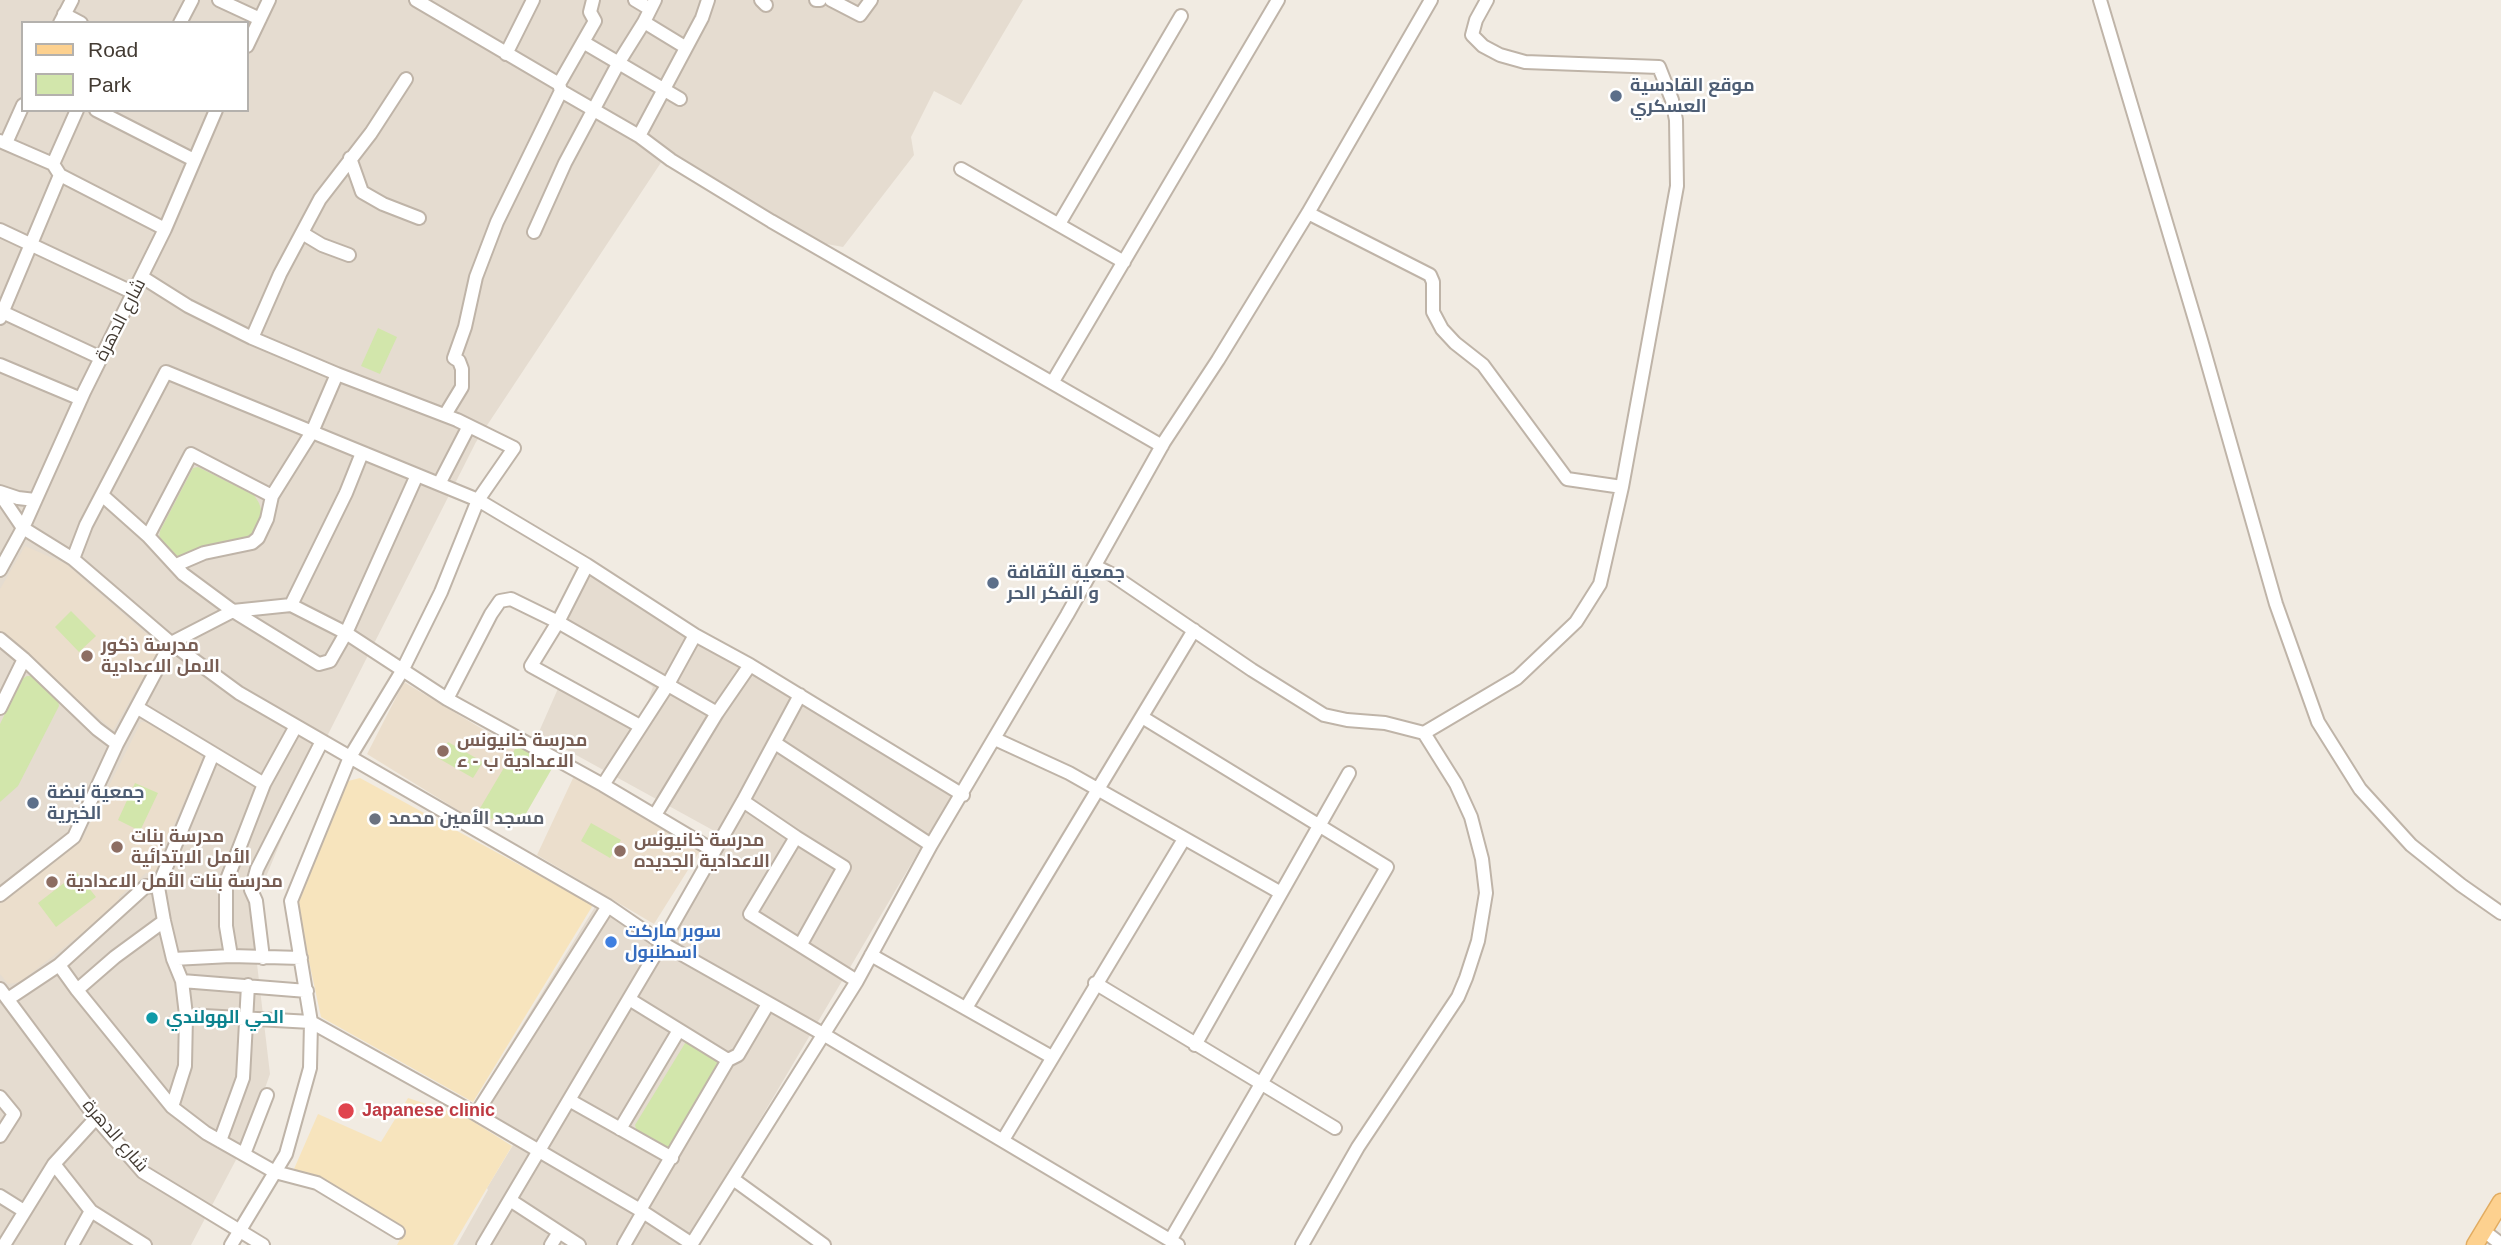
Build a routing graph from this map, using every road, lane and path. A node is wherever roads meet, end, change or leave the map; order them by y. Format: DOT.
graph roads {
  1 [pos="72,0"];
  2 [pos="192,0"];
  3 [pos="219,0"];
  4 [pos="269,0"];
  5 [pos="416,0"];
  6 [pos="533,0"];
  7 [pos="635,0"];
  8 [pos="708,0"];
  9 [pos="831,0"];
  10 [pos="871,0"];
  11 [pos="1279,0"];
  12 [pos="1431,0"];
  13 [pos="1487,0"];
  14 [pos="2100,0"];
  15 [pos="592,1"];
  16 [pos="652,5"];
  17 [pos="1181,16"];
  18 [pos="62,18"];
  19 [pos="260,19"];
  20 [pos="181,21"];
  21 [pos="644,22"];
  22 [pos="583,42"];
  23 [pos="248,44"];
  24 [pos="685,47"];
  25 [pos="506,54"];
  26 [pos="619,62"];
  27 [pos="406,79"];
  28 [pos="560,88"];
  29 [pos="664,90"];
  30 [pos="680,99"];
  31 [pos="21,109"];
  32 [pos="593,110"];
  33 [pos="77,112"];
  34 [pos="100,112"];
  35 [pos="215,112"];
  36 [pos="639,136"];
  37 [pos="3,142"];
  38 [pos="350,158"];
  39 [pos="194,160"];
  40 [pos="57,169"];
  41 [pos="961,169"];
  42 [pos="1308,213"];
  43 [pos="419,218"];
  44 [pos="1059,224"];
  45 [pos="165,229"];
  46 [pos="0,230"];
  47 [pos="534,232"];
  48 [pos="302,233"];
  49 [pos="30,244"];
  50 [pos="349,255"];
  51 [pos="1124,262"];
  52 [pos="142,277"];
  53 [pos="134,293"];
  54 [pos="1,314"];
  55 [pos="252,338"];
  56 [pos="101,358"];
  57 [pos="0,365"];
  58 [pos="337,374"];
  59 [pos="1055,378"];
  60 [pos="81,400"];
  61 [pos="446,415"];
  62 [pos="469,426"];
  63 [pos="312,432"];
  64 [pos="1162,446"];
  65 [pos="362,453"];
  66 [pos="417,475"];
  67 [pos="439,484"];
  68 [pos="1622,487"];
  69 [pos="0,493"];
  70 [pos="102,495"];
  71 [pos="272,496"];
  72 [pos="35,500"];
  73 [pos="478,500"];
  74 [pos="23,528"];
  75 [pos="149,536"];
  76 [pos="73,559"];
  77 [pos="176,565"];
  78 [pos="587,565"];
  79 [pos="1095,566"];
  80 [pos="0,570"];
  81 [pos="291,605"];
  82 [pos="233,611"];
  83 [pos="558,622"];
  84 [pos="1194,630"];
  85 [pos="345,633"];
  86 [pos="695,635"];
  87 [pos="0,639"];
  88 [pos="172,643"];
  89 [pos="24,659"];
  90 [pos="750,665"];
  91 [pos="402,671"];
  92 [pos="667,686"];
  93 [pos="800,695"];
  94 [pos="447,699"];
  95 [pos="0,708"];
  96 [pos="138,708"];
  97 [pos="717,713"];
  98 [pos="1142,717"];
  99 [pos="296,726"];
  100 [pos="640,726"];
  101 [pos="1424,733"];
  102 [pos="995,739"];
  103 [pos="322,741"];
  104 [pos="775,743"];
  105 [pos="117,744"];
  106 [pos="213,754"];
  107 [pos="350,757"];
  108 [pos="1349,773"];
  109 [pos="264,784"];
  110 [pos="603,785"];
  111 [pos="1098,789"];
  112 [pos="962,795"];
  113 [pos="743,801"];
  114 [pos="655,815"];
  115 [pos="1319,826"];
  116 [pos="796,837"];
  117 [pos="1184,839"];
  118 [pos="931,845"];
  119 [pos="714,851"];
  120 [pos="158,887"];
  121 [pos="1281,893"];
  122 [pos="1,894"];
  123 [pos="608,906"];
  124 [pos="2501,913"];
  125 [pos="164,922"];
  126 [pos="662,943"];
  127 [pos="801,944"];
  128 [pos="871,955"];
  129 [pos="231,956"];
  130 [pos="263,958"];
  131 [pos="301,958"];
  132 [pos="173,959"];
  133 [pos="60,965"];
  134 [pos="182,981"];
  135 [pos="857,981"];
  136 [pos="1096,983"];
  137 [pos="248,985"];
  138 [pos="77,990"];
  139 [pos="307,991"];
  140 [pos="4,994"];
  141 [pos="629,999"];
  142 [pos="768,1004"];
  143 [pos="966,1009"];
  144 [pos="186,1015"];
  145 [pos="246,1019"];
  146 [pos="311,1022"];
  147 [pos="680,1030"];
  148 [pos="823,1034"];
  149 [pos="1195,1045"];
  150 [pos="1050,1056"];
  151 [pos="728,1060"];
  152 [pos="1261,1084"];
  153 [pos="267,1095"];
  154 [pos="0,1097"];
  155 [pos="569,1100"];
  156 [pos="172,1107"];
  157 [pos="477,1114"];
  158 [pos="96,1118"];
  159 [pos="1335,1128"];
  160 [pos="620,1129"];
  161 [pos="1,1130"];
  162 [pos="220,1140"];
  163 [pos="1003,1140"];
  164 [pos="539,1151"];
  165 [pos="244,1154"];
  166 [pos="671,1158"];
  167 [pos="54,1164"];
  168 [pos="275,1172"];
  169 [pos="733,1179"];
  170 [pos="0,1196"];
  171 [pos="510,1200"];
  172 [pos="2501,1202"];
  173 [pos="24,1211"];
  174 [pos="91,1211"];
  175 [pos="642,1211"];
  176 [pos="240,1231"];
  177 [pos="398,1232"];
  178 [pos="559,1232"];
  179 [pos="2480,1238"];
  180 [pos="1175,1242"];
  181 [pos="692,1244"];
  182 [pos="2501,1244"];
  183 [pos="4,1245"];
  184 [pos="72,1245"];
  185 [pos="145,1245"];
  186 [pos="231,1245"];
  187 [pos="264,1245"];
  188 [pos="483,1245"];
  189 [pos="551,1245"];
  190 [pos="579,1245"];
  191 [pos="624,1245"];
  192 [pos="824,1245"];
  193 [pos="1302,1245"];
  1 -- 18 [label="street"];
  2 -- 20 [label="street"];
  3 -- 19 [label="street"];
  4 -- 19 [label="street"];
  5 -- 25 [label="street"];
  6 -- 25 [label="street"];
  7 -- 16 [label="street"];
  8 -- 24 [label="street"];
  9 -- 10 [label="street"];
  11 -- 51 [label="street"];
  12 -- 42 [label="street"];
  13 -- 68 [label="street"];
  14 -- 124 [label="street"];
  15 -- 22 [label="street"];
  16 -- 21 [label="street"];
  17 -- 44 [label="street"];
  19 -- 23 [label="street"];
  21 -- 24 [label="street"];
  21 -- 26 [label="street"];
  22 -- 26 [label="street"];
  22 -- 28 [label="street"];
  24 -- 29 [label="street"];
  25 -- 28 [label="street"];
  26 -- 29 [label="street"];
  26 -- 32 [label="street"];
  27 -- 38 [label="street"];
  28 -- 32 [label="street"];
  28 -- 61 [label="street"];
  29 -- 30 [label="street"];
  29 -- 36 [label="street"];
  31 -- 37 [label="street"];
  32 -- 36 [label="street"];
  32 -- 47 [label="street"];
  33 -- 40 [label="street"];
  34 -- 39 [label="street"];
  35 -- 39 [label="street, شارع الدهرة"];
  36 -- 64 [label="street"];
  37 -- 40 [label="street"];
  38 -- 43 [label="street"];
  38 -- 48 [label="street"];
  39 -- 45 [label="street, شارع الدهرة"];
  40 -- 45 [label="street"];
  40 -- 49 [label="street"];
  41 -- 44 [label="street"];
  42 -- 64 [label="street"];
  42 -- 68 [label="street"];
  44 -- 51 [label="street"];
  45 -- 52 [label="street, شارع الدهرة"];
  46 -- 49 [label="street"];
  48 -- 50 [label="street"];
  48 -- 55 [label="street"];
  49 -- 53 [label="street"];
  49 -- 54 [label="street"];
  51 -- 59 [label="street"];
  52 -- 53 [label="street, شارع الدهرة"];
  52 -- 55 [label="street"];
  53 -- 56 [label="street, شارع الدهرة"];
  54 -- 56 [label="street"];
  55 -- 58 [label="street"];
  56 -- 60 [label="street, شارع الدهرة"];
  57 -- 60 [label="street"];
  58 -- 61 [label="street"];
  58 -- 63 [label="street"];
  60 -- 72 [label="street, شارع الدهرة"];
  61 -- 62 [label="street"];
  62 -- 67 [label="street"];
  62 -- 73 [label="street"];
  63 -- 65 [label="street"];
  63 -- 70 [label="street"];
  63 -- 71 [label="street"];
  64 -- 79 [label="street"];
  65 -- 66 [label="street"];
  65 -- 81 [label="street"];
  66 -- 67 [label="street"];
  66 -- 85 [label="street"];
  67 -- 73 [label="street"];
  68 -- 101 [label="street"];
  69 -- 72 [label="street"];
  69 -- 74 [label="street"];
  70 -- 75 [label="street"];
  70 -- 76 [label="street"];
  71 -- 75 [label="street"];
  71 -- 77 [label="street"];
  72 -- 74 [label="street, شارع الدهرة"];
  73 -- 78 [label="street"];
  73 -- 91 [label="street"];
  74 -- 76 [label="street"];
  74 -- 80 [label="street, شارع الدهرة"];
  75 -- 77 [label="street"];
  76 -- 88 [label="street"];
  77 -- 82 [label="street"];
  78 -- 83 [label="street"];
  78 -- 86 [label="street"];
  79 -- 84 [label="street"];
  79 -- 102 [label="street"];
  81 -- 82 [label="street"];
  81 -- 85 [label="street"];
  82 -- 85 [label="street"];
  82 -- 88 [label="street"];
  83 -- 92 [label="street"];
  83 -- 94 [label="street"];
  83 -- 100 [label="street"];
  84 -- 98 [label="street"];
  84 -- 101 [label="street"];
  85 -- 91 [label="street"];
  86 -- 90 [label="street"];
  86 -- 92 [label="street"];
  87 -- 89 [label="street"];
  88 -- 96 [label="street"];
  88 -- 99 [label="street"];
  89 -- 95 [label="street"];
  89 -- 105 [label="street"];
  90 -- 93 [label="street"];
  90 -- 97 [label="street"];
  91 -- 94 [label="street"];
  91 -- 107 [label="street"];
  92 -- 97 [label="street"];
  92 -- 100 [label="street"];
  93 -- 104 [label="street"];
  93 -- 112 [label="street"];
  94 -- 110 [label="street"];
  96 -- 105 [label="street"];
  96 -- 106 [label="street"];
  97 -- 114 [label="street"];
  98 -- 111 [label="street"];
  98 -- 115 [label="street"];
  99 -- 103 [label="street"];
  99 -- 109 [label="street"];
  100 -- 110 [label="street"];
  101 -- 193 [label="street"];
  102 -- 111 [label="street"];
  102 -- 112 [label="street"];
  103 -- 107 [label="street"];
  103 -- 130 [label="street"];
  104 -- 113 [label="street"];
  104 -- 118 [label="street"];
  105 -- 122 [label="street"];
  106 -- 109 [label="street"];
  106 -- 120 [label="street"];
  107 -- 123 [label="street"];
  107 -- 131 [label="street"];
  108 -- 115 [label="street"];
  109 -- 129 [label="street"];
  110 -- 114 [label="street"];
  111 -- 117 [label="street"];
  111 -- 143 [label="street"];
  112 -- 118 [label="street"];
  113 -- 116 [label="street"];
  113 -- 119 [label="street"];
  114 -- 119 [label="street"];
  115 -- 121 [label="street"];
  115 -- 152 [label="street"];
  116 -- 127 [label="street"];
  116 -- 127 [label="street"];
  117 -- 121 [label="street"];
  117 -- 136 [label="street"];
  118 -- 128 [label="street"];
  119 -- 126 [label="street"];
  120 -- 125 [label="street"];
  120 -- 133 [label="street"];
  121 -- 149 [label="street"];
  123 -- 126 [label="street"];
  123 -- 157 [label="street"];
  125 -- 132 [label="street"];
  125 -- 138 [label="street"];
  126 -- 141 [label="street"];
  126 -- 142 [label="street"];
  127 -- 135 [label="street"];
  128 -- 135 [label="street"];
  128 -- 143 [label="street"];
  129 -- 130 [label="street"];
  129 -- 132 [label="street"];
  130 -- 131 [label="street"];
  131 -- 139 [label="street"];
  132 -- 134 [label="street"];
  133 -- 138 [label="street"];
  133 -- 140 [label="street"];
  134 -- 137 [label="street"];
  134 -- 144 [label="street"];
  135 -- 148 [label="street"];
  136 -- 149 [label="street"];
  136 -- 163 [label="street"];
  137 -- 139 [label="street"];
  137 -- 145 [label="street"];
  138 -- 156 [label="street"];
  139 -- 146 [label="street"];
  140 -- 158 [label="street, شارع الدهرة"];
  141 -- 147 [label="street"];
  141 -- 155 [label="street"];
  142 -- 148 [label="street"];
  142 -- 151 [label="street"];
  143 -- 150 [label="street"];
  144 -- 145 [label="street"];
  144 -- 156 [label="street"];
  145 -- 146 [label="street"];
  145 -- 162 [label="street"];
  146 -- 157 [label="street"];
  146 -- 168 [label="street"];
  147 -- 151 [label="street"];
  147 -- 160 [label="street"];
  148 -- 163 [label="street"];
  148 -- 169 [label="street"];
  149 -- 152 [label="street"];
  151 -- 166 [label="street"];
  152 -- 159 [label="street"];
  152 -- 180 [label="street"];
  153 -- 165 [label="street"];
  154 -- 161 [label="street"];
  155 -- 160 [label="street"];
  155 -- 164 [label="street"];
  156 -- 162 [label="street"];
  157 -- 164 [label="street"];
  158 -- 167 [label="street"];
  158 -- 176 [label="street, شارع الدهرة"];
  160 -- 166 [label="street"];
  162 -- 165 [label="street"];
  163 -- 180 [label="street"];
  164 -- 171 [label="street"];
  164 -- 175 [label="street"];
  165 -- 168 [label="street"];
  166 -- 175 [label="street"];
  167 -- 173 [label="street"];
  167 -- 174 [label="street"];
  168 -- 176 [label="street"];
  168 -- 177 [label="street"];
  169 -- 181 [label="street"];
  169 -- 192 [label="street"];
  170 -- 173 [label="street"];
  171 -- 178 [label="street"];
  171 -- 188 [label="street"];
  172 -- 179 [label="main road"];
  173 -- 183 [label="street"];
  174 -- 184 [label="street"];
  174 -- 185 [label="street"];
  175 -- 181 [label="street"];
  175 -- 191 [label="street"];
  176 -- 186 [label="street"];
  176 -- 187 [label="street, شارع الدهرة"];
  178 -- 189 [label="street"];
  178 -- 190 [label="street"];
  179 -- 182 [label="street"];
}
